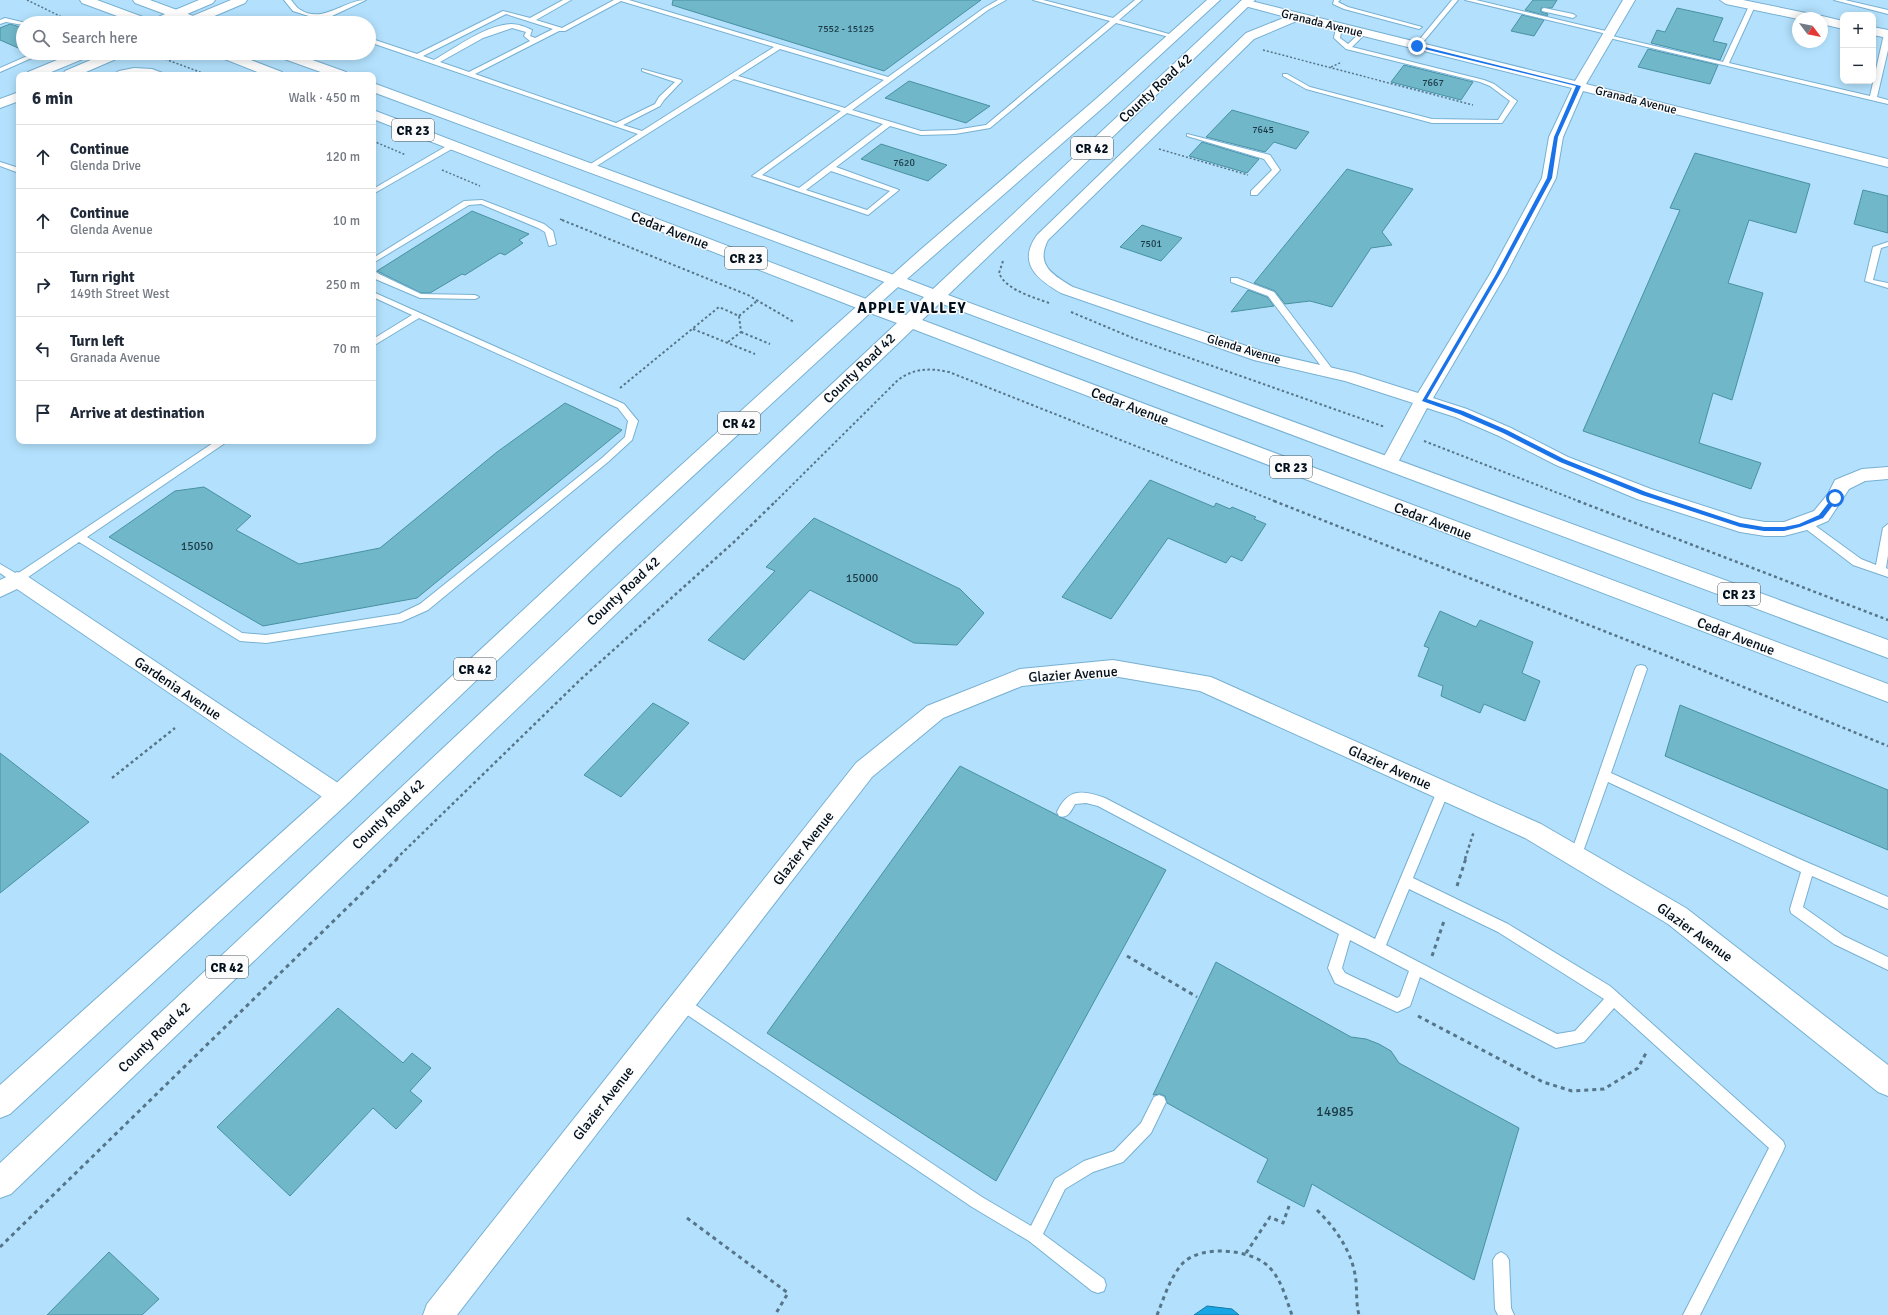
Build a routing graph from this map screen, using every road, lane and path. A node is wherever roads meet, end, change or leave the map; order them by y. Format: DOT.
graph roads {
  1 [pos="27,0"];
  2 [pos="86,0"];
  3 [pos="139,0"];
  4 [pos="209,0"];
  5 [pos="241,0"];
  6 [pos="287,0"];
  7 [pos="363,0"];
  8 [pos="568,0"];
  9 [pos="619,0"];
  10 [pos="623,0"];
  11 [pos="1003,0"];
  12 [pos="1036,0"];
  13 [pos="1138,0"];
  14 [pos="1214,0"];
  15 [pos="1337,0"];
  16 [pos="1455,0"];
  17 [pos="1468,0"];
  18 [pos="1629,0"];
  19 [pos="1726,0"];
  20 [pos="1837,0"];
  21 [pos="1247,2"];
  22 [pos="1752,6"];
  23 [pos="1888,12"];
  24 [pos="176,14"];
  25 [pos="1792,14"];
  26 [pos="1535,15"];
  27 [pos="60,16"];
  28 [pos="128,16"];
  29 [pos="171,16"];
  30 [pos="180,16"];
  31 [pos="206,16"];
  32 [pos="312,16"];
  33 [pos="322,16"];
  34 [pos="1573,16"];
  35 [pos="1296,17"];
  36 [pos="530,20"];
  37 [pos="1114,20"];
  38 [pos="2,21"];
  39 [pos="1828,21"];
  40 [pos="16,22"];
  41 [pos="1840,24"];
  42 [pos="1339,27"];
  43 [pos="1419,27"];
  44 [pos="558,29"];
  45 [pos="497,30"];
  46 [pos="1876,32"];
  47 [pos="1363,33"];
  48 [pos="1887,34"];
  49 [pos="522,35"];
  50 [pos="1609,35"];
  51 [pos="1173,36"];
  52 [pos="534,41"];
  53 [pos="376,42"];
  54 [pos="1417,46"];
  55 [pos="778,47"];
  56 [pos="1348,48"];
  57 [pos="1258,49"];
  58 [pos="419,56"];
  59 [pos="16,60"];
  60 [pos="24,60"];
  61 [pos="68,60"];
  62 [pos="102,60"];
  63 [pos="240,60"];
  64 [pos="300,60"];
  65 [pos="435,62"];
  66 [pos="1725,64"];
  67 [pos="0,66"];
  68 [pos="0,70"];
  69 [pos="644,70"];
  70 [pos="40,72"];
  71 [pos="74,72"];
  72 [pos="123,72"];
  73 [pos="157,72"];
  74 [pos="270,72"];
  75 [pos="333,72"];
  76 [pos="470,74"];
  77 [pos="1285,75"];
  78 [pos="732,76"];
  79 [pos="889,79"];
  80 [pos="1579,86"];
  81 [pos="376,88"];
  82 [pos="16,97"];
  83 [pos="1873,99"];
  84 [pos="1888,102"];
  85 [pos="0,104"];
  86 [pos="846,110"];
  87 [pos="1506,114"];
  88 [pos="376,115"];
  89 [pos="889,124"];
  90 [pos="617,125"];
  91 [pos="643,134"];
  92 [pos="1189,135"];
  93 [pos="376,142"];
  94 [pos="453,146"];
  95 [pos="1159,149"];
  96 [pos="423,163"];
  97 [pos="1888,163"];
  98 [pos="0,164"];
  99 [pos="592,167"];
  100 [pos="831,168"];
  101 [pos="16,170"];
  102 [pos="1249,176"];
  103 [pos="481,186"];
  104 [pos="376,190"];
  105 [pos="801,190"];
  106 [pos="1254,193"];
  107 [pos="554,216"];
  108 [pos="552,244"];
  109 [pos="1888,244"];
  110 [pos="376,260"];
  111 [pos="376,276"];
  112 [pos="1234,280"];
  113 [pos="896,281"];
  114 [pos="1888,286"];
  115 [pos="376,295"];
  116 [pos="936,296"];
  117 [pos="475,297"];
  118 [pos="758,300"];
  119 [pos="868,306"];
  120 [pos="417,314"];
  121 [pos="739,316"];
  122 [pos="794,322"];
  123 [pos="908,322"];
  124 [pos="693,329"];
  125 [pos="741,332"];
  126 [pos="376,341"];
  127 [pos="728,342"];
  128 [pos="770,344"];
  129 [pos="755,354"];
  130 [pos="1330,372"];
  131 [pos="606,400"];
  132 [pos="1423,400"];
  133 [pos="220,444"];
  134 [pos="1389,464"];
  135 [pos="1888,473"];
  136 [pos="1806,524"];
  137 [pos="1888,528"];
  138 [pos="80,538"];
  139 [pos="1884,572"];
  140 [pos="6,579"];
  141 [pos="1888,649"];
  142 [pos="1641,669"];
  143 [pos="1888,693"];
  144 [pos="175,728"];
  145 [pos="1888,746"];
  146 [pos="1604,775"];
  147 [pos="112,778"];
  148 [pos="1443,791"];
  149 [pos="339,796"];
  150 [pos="1063,812"];
  151 [pos="1576,856"];
  152 [pos="1801,866"];
  153 [pos="1406,881"];
  154 [pos="1888,903"];
  155 [pos="1347,930"];
  156 [pos="1378,947"];
  157 [pos="1127,956"];
  158 [pos="1888,964"];
  159 [pos="1418,968"];
  160 [pos="1197,997"];
  161 [pos="1614,999"];
  162 [pos="682,1004"];
  163 [pos="1888,1082"];
  164 [pos="1159,1102"];
  165 [pos="0,1104"];
  166 [pos="0,1183"];
  167 [pos="1290,1206"];
  168 [pos="1317,1210"];
  169 [pos="687,1218"];
  170 [pos="1034,1236"];
  171 [pos="0,1247"];
  172 [pos="1246,1253"];
  173 [pos="1501,1260"];
  174 [pos="1098,1285"];
  175 [pos="438,1315"];
  176 [pos="774,1315"];
  177 [pos="1157,1315"];
  178 [pos="1292,1315"];
  179 [pos="1359,1315"];
  180 [pos="1506,1315"];
  181 [pos="1690,1315"];
  1 -- 27 [label="path"];
  2 -- 28 [label="main road"];
  3 -- 24 [label="main road"];
  4 -- 24 [label="main road"];
  5 -- 31 [label="main road"];
  6 -- 32 [label="lane"];
  7 -- 33 [label="lane"];
  8 -- 36 [label="lane"];
  9 -- 44 [label="lane"];
  10 -- 55 [label="lane"];
  11 -- 79 [label="lane"];
  12 -- 37 [label="lane"];
  13 -- 37 [label="lane"];
  14 -- 51 [label="main road, County Road 42 / CR 42"];
  15 -- 43 [label="lane"];
  16 -- 54 [label="lane"];
  17 -- 26 [label="lane"];
  18 -- 50 [label="street"];
  19 -- 22 [label="main road"];
  20 -- 23 [label="lane"];
  21 -- 35 [label="street, Granada Avenue"];
  21 -- 116 [label="main road, County Road 42 / CR 42"];
  22 -- 25 [label="main road"];
  22 -- 66 [label="lane"];
  24 -- 29 [label="main road"];
  24 -- 30 [label="main road"];
  26 -- 34 [label="lane"];
  26 -- 50 [label="lane"];
  35 -- 42 [label="street, Granada Avenue"];
  35 -- 130 [label="street, Glenda Avenue"];
  36 -- 44 [label="lane"];
  36 -- 58 [label="lane"];
  37 -- 51 [label="lane"];
  37 -- 89 [label="lane"];
  38 -- 40 [label="lane"];
  39 -- 41 [label="main road"];
  42 -- 47 [label="street, Granada Avenue"];
  42 -- 56 [label="lane"];
  44 -- 52 [label="lane"];
  45 -- 49 [label="lane"];
  45 -- 49 [label="lane"];
  45 -- 65 [label="lane"];
  46 -- 48 [label="main road"];
  47 -- 54 [label="street, Granada Avenue"];
  47 -- 56 [label="lane"];
  48 -- 83 [label="lane"];
  49 -- 52 [label="lane"];
  50 -- 66 [label="lane"];
  50 -- 80 [label="street"];
  51 -- 113 [label="main road, County Road 42 / CR 42"];
  52 -- 76 [label="lane"];
  53 -- 58 [label="lane"];
  54 -- 80 [label="street, Granada Avenue"];
  55 -- 78 [label="lane"];
  55 -- 79 [label="lane"];
  56 -- 87 [label="lane"];
  57 -- 87 [label="path"];
  58 -- 65 [label="lane"];
  59 -- 67 [label="lane"];
  60 -- 68 [label="lane"];
  61 -- 70 [label="main road"];
  62 -- 71 [label="main road"];
  63 -- 74 [label="main road"];
  64 -- 75 [label="main road"];
  65 -- 76 [label="lane"];
  66 -- 83 [label="lane"];
  69 -- 90 [label="lane"];
  72 -- 73 [label="lane"];
  76 -- 90 [label="lane"];
  77 -- 87 [label="lane"];
  78 -- 86 [label="lane"];
  78 -- 91 [label="lane"];
  79 -- 86 [label="lane"];
  80 -- 97 [label="street, Granada Avenue"];
  80 -- 132 [label="street"];
  81 -- 99 [label="main road, CR 23"];
  82 -- 85 [label="main road"];
  83 -- 84 [label="lane"];
  86 -- 89 [label="lane"];
  86 -- 105 [label="lane"];
  88 -- 94 [label="main road, Cedar Avenue / CR 23"];
  89 -- 100 [label="lane"];
  90 -- 91 [label="lane"];
  91 -- 99 [label="lane"];
  92 -- 106 [label="lane"];
  93 -- 96 [label="path"];
  94 -- 96 [label="lane"];
  94 -- 119 [label="main road, Cedar Avenue / CR 23"];
  95 -- 102 [label="path"];
  96 -- 103 [label="path"];
  96 -- 104 [label="lane"];
  98 -- 101 [label="lane"];
  99 -- 113 [label="main road, CR 23"];
  100 -- 105 [label="lane"];
  100 -- 105 [label="lane"];
  107 -- 118 [label="path"];
  108 -- 110 [label="lane"];
  109 -- 114 [label="lane"];
  111 -- 117 [label="lane"];
  112 -- 130 [label="lane"];
  113 -- 116 [label="main road, CR 23"];
  113 -- 119 [label="main road, County Road 42 / CR 42"];
  115 -- 120 [label="lane"];
  116 -- 123 [label="main road, County Road 42 / CR 42"];
  116 -- 134 [label="main road, CR 23"];
  118 -- 121 [label="path"];
  118 -- 122 [label="path"];
  119 -- 123 [label="main road, Cedar Avenue / CR 23"];
  119 -- 149 [label="main road, County Road 42 / CR 42"];
  120 -- 126 [label="lane"];
  120 -- 131 [label="lane"];
  121 -- 124 [label="path"];
  121 -- 125 [label="path"];
  123 -- 143 [label="main road, Cedar Avenue / CR 23"];
  123 -- 166 [label="main road, County Road 42 / CR 42"];
  124 -- 127 [label="path"];
  124 -- 131 [label="path"];
  125 -- 127 [label="path"];
  125 -- 128 [label="path"];
  127 -- 129 [label="path"];
  130 -- 132 [label="street, Glenda Avenue"];
  131 -- 138 [label="lane"];
  132 -- 134 [label="street"];
  132 -- 136 [label="street, Glenda Avenue"];
  133 -- 138 [label="lane"];
  134 -- 141 [label="main road, CR 23"];
  135 -- 136 [label="street, Glenda Avenue"];
  136 -- 139 [label="lane"];
  137 -- 139 [label="lane"];
  138 -- 140 [label="lane"];
  140 -- 149 [label="street, Gardenia Avenue"];
  142 -- 146 [label="lane"];
  144 -- 147 [label="path"];
  145 -- 171 [label="path"];
  146 -- 151 [label="lane"];
  146 -- 152 [label="lane"];
  148 -- 151 [label="street, Glazier Avenue"];
  148 -- 153 [label="lane"];
  148 -- 162 [label="street, Glazier Avenue"];
  149 -- 165 [label="main road, County Road 42 / CR 42"];
  150 -- 155 [label="lane"];
  151 -- 163 [label="street, Glazier Avenue"];
  152 -- 154 [label="lane"];
  152 -- 158 [label="lane"];
  153 -- 156 [label="lane"];
  153 -- 161 [label="lane"];
  155 -- 156 [label="lane"];
  155 -- 159 [label="lane"];
  156 -- 159 [label="lane"];
  157 -- 160 [label="path"];
  159 -- 161 [label="lane"];
  161 -- 181 [label="lane"];
  162 -- 170 [label="lane"];
  162 -- 175 [label="street, Glazier Avenue"];
  164 -- 170 [label="lane"];
  167 -- 172 [label="path"];
  168 -- 179 [label="path"];
  169 -- 176 [label="path"];
  170 -- 174 [label="lane"];
  172 -- 177 [label="path"];
  172 -- 178 [label="path"];
  173 -- 180 [label="lane"];
}
